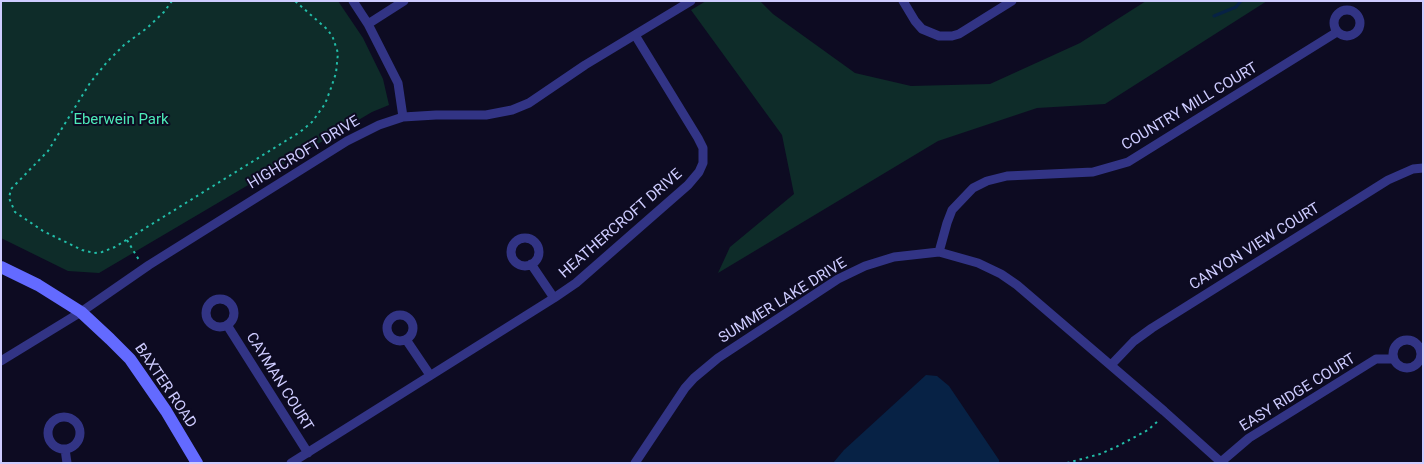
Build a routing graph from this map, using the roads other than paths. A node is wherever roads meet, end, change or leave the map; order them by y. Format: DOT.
graph roads {
  1 [pos="353,1"];
  2 [pos="404,1"];
  3 [pos="691,1"];
  4 [pos="903,1"];
  5 [pos="1012,1"];
  6 [pos="368,24"];
  7 [pos="1337,32"];
  8 [pos="635,35"];
  9 [pos="403,117"];
  10 [pos="1423,168"];
  11 [pos="939,252"];
  12 [pos="531,264"];
  13 [pos="1,267"];
  14 [pos="554,298"];
  15 [pos="80,312"];
  16 [pos="227,325"];
  17 [pos="408,341"];
  18 [pos="1394,359"];
  19 [pos="1,361"];
  20 [pos="1111,365"];
  21 [pos="430,375"];
  22 [pos="66,449"];
  23 [pos="308,453"];
  24 [pos="66,463"];
  25 [pos="197,463"];
  26 [pos="291,463"];
  27 [pos="635,463"];
  28 [pos="1222,463"];
  1 -- 6 [label="street"];
  2 -- 6 [label="street"];
  3 -- 8 [label="street, HIGHCROFT DRIVE"];
  4 -- 5 [label="street"];
  6 -- 9 [label="street"];
  7 -- 11 [label="street, COUNTRY MILL COURT"];
  8 -- 9 [label="street, HIGHCROFT DRIVE"];
  8 -- 14 [label="street, HEATHERCROFT DRIVE"];
  9 -- 15 [label="street, HIGHCROFT DRIVE"];
  10 -- 20 [label="street, CANYON VIEW COURT"];
  11 -- 20 [label="street, SUMMER LAKE DRIVE"];
  11 -- 27 [label="street, SUMMER LAKE DRIVE"];
  12 -- 14 [label="street, HEATHERCROFT DRIVE"];
  13 -- 15 [label="main road, BAXTER ROAD"];
  14 -- 21 [label="street, HEATHERCROFT DRIVE"];
  15 -- 19 [label="street, HIGHCROFT DRIVE"];
  15 -- 25 [label="main road, BAXTER ROAD"];
  16 -- 23 [label="street, CAYMAN COURT"];
  17 -- 21 [label="street"];
  18 -- 28 [label="street, EASY RIDGE COURT"];
  20 -- 28 [label="street, SUMMER LAKE DRIVE"];
  21 -- 23 [label="street, HEATHERCROFT DRIVE"];
  22 -- 24 [label="street"];
  23 -- 26 [label="street, HEATHERCROFT DRIVE"];
}
